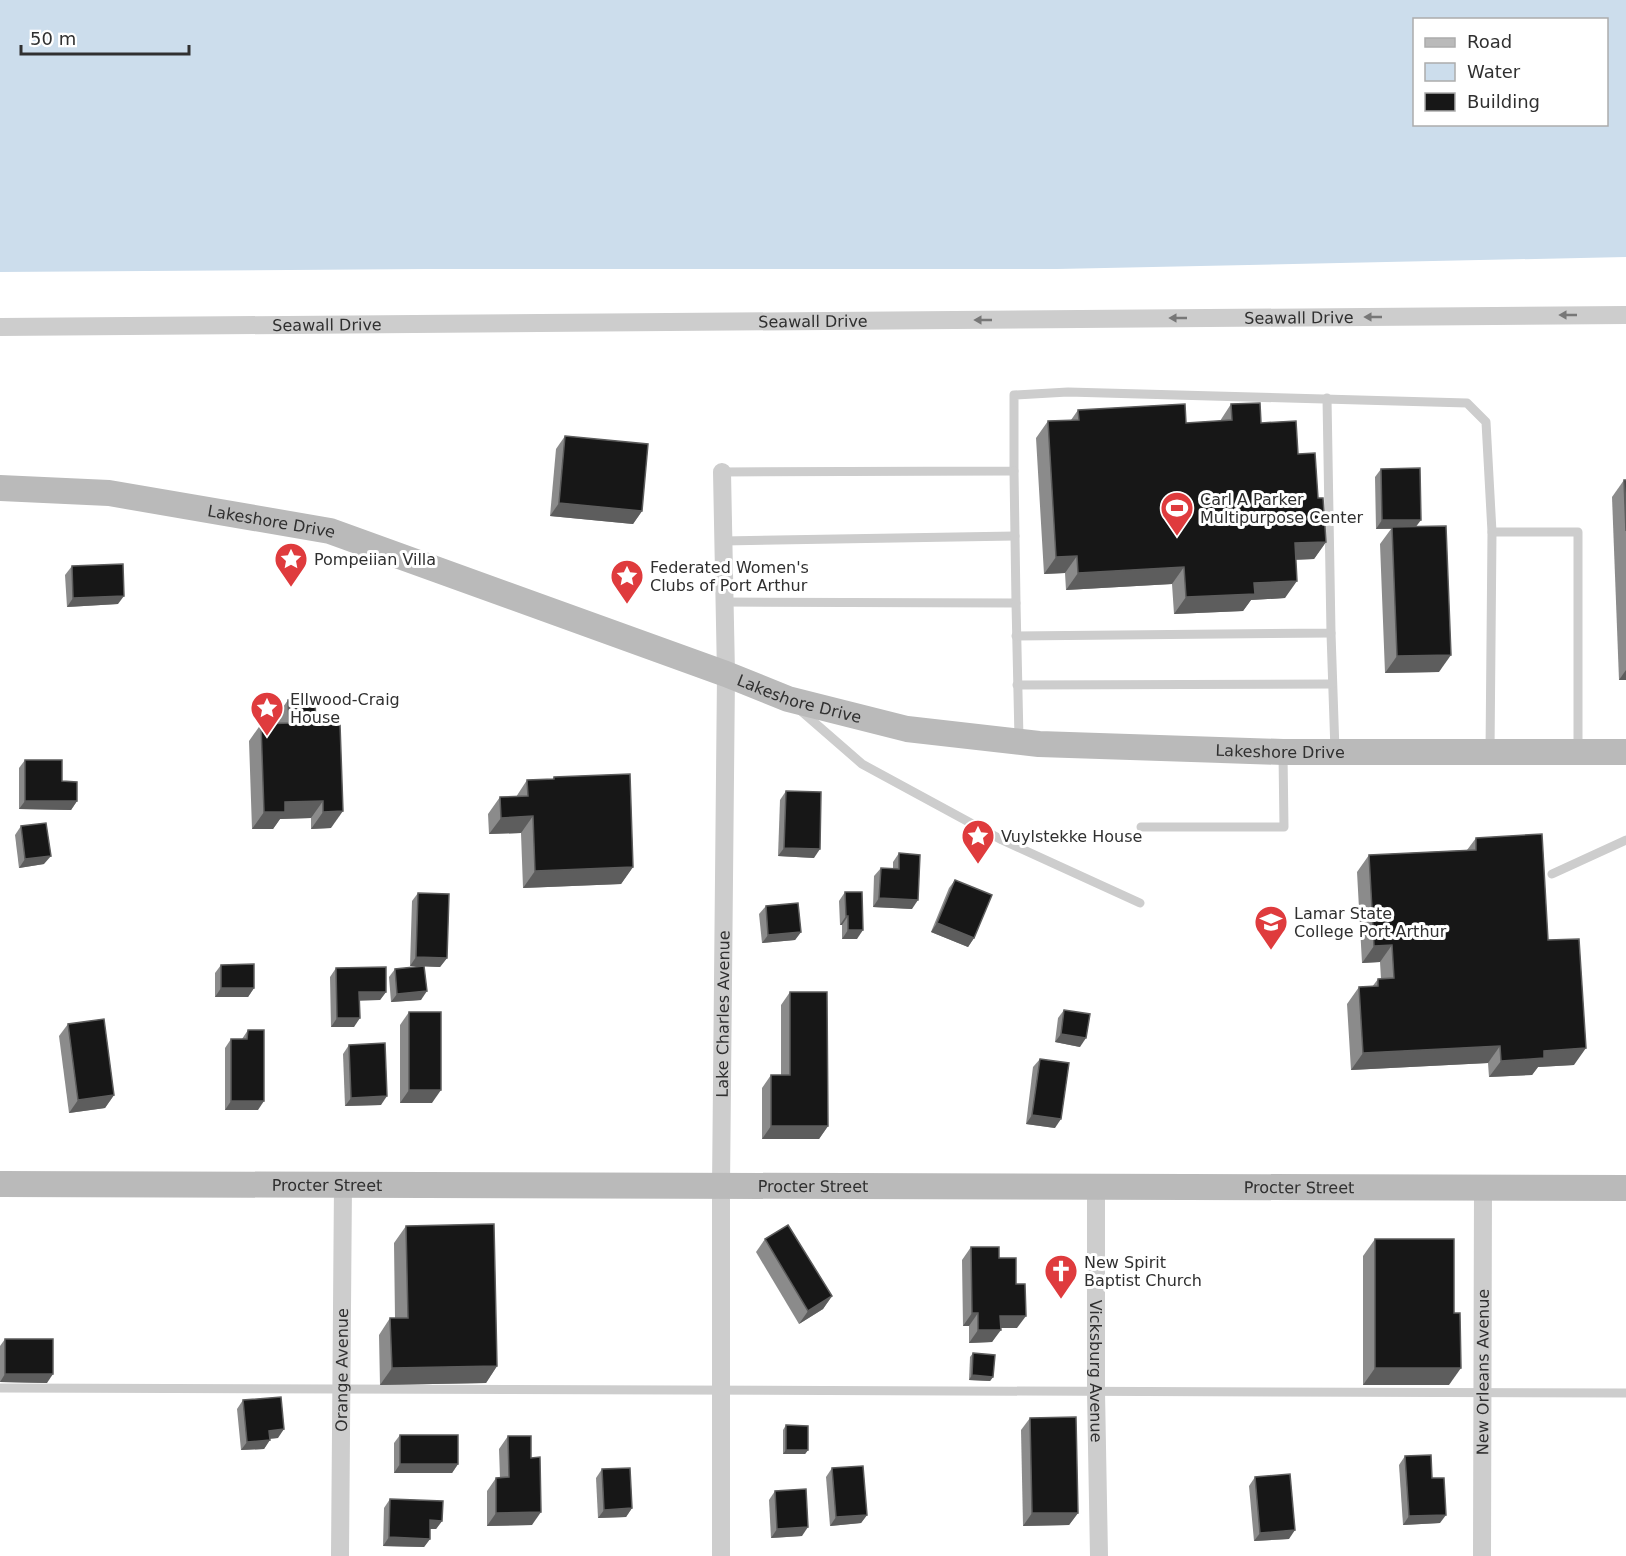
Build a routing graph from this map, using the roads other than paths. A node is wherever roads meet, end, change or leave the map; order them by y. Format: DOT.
graph roads {
  1 [pos="1626,315"];
  2 [pos="0,327"];
  3 [pos="1327,398"];
  4 [pos="1014,471"];
  5 [pos="722,472"];
  6 [pos="0,488"];
  7 [pos="1492,532"];
  8 [pos="1015,536"];
  9 [pos="723,541"];
  10 [pos="724,602"];
  11 [pos="1016,603"];
  12 [pos="1331,633"];
  13 [pos="1016,636"];
  14 [pos="726,674"];
  15 [pos="1332,684"];
  16 [pos="1017,685"];
  17 [pos="788,699"];
  18 [pos="1019,742"];
  19 [pos="1283,752"];
  20 [pos="1335,752"];
  21 [pos="1490,752"];
  22 [pos="1578,752"];
  23 [pos="1626,752"];
  24 [pos="1141,827"];
  25 [pos="1626,840"];
  26 [pos="1552,874"];
  27 [pos="1140,903"];
  28 [pos="0,1184"];
  29 [pos="343,1184"];
  30 [pos="721,1186"];
  31 [pos="1096,1187"];
  32 [pos="1483,1188"];
  33 [pos="1626,1188"];
  34 [pos="0,1388"];
  35 [pos="341,1390"];
  36 [pos="721,1390"];
  37 [pos="1096,1392"];
  38 [pos="1482,1393"];
  39 [pos="1626,1393"];
  40 [pos="340,1556"];
  41 [pos="722,1556"];
  42 [pos="1099,1556"];
  43 [pos="1482,1556"];
  1 -- 2 [label="street, Seawall Drive, one-way"];
  3 -- 4 [label="lane"];
  3 -- 7 [label="lane"];
  3 -- 12 [label="lane"];
  4 -- 5 [label="lane"];
  4 -- 8 [label="lane"];
  5 -- 9 [label="street, Lake Charles Avenue"];
  6 -- 14 [label="street, Lakeshore Drive"];
  7 -- 21 [label="lane"];
  7 -- 22 [label="lane"];
  8 -- 9 [label="lane"];
  8 -- 11 [label="lane"];
  9 -- 10 [label="street, Lake Charles Avenue"];
  10 -- 11 [label="lane"];
  10 -- 14 [label="street, Lake Charles Avenue"];
  11 -- 13 [label="lane"];
  12 -- 13 [label="lane"];
  12 -- 15 [label="lane"];
  13 -- 16 [label="lane"];
  14 -- 17 [label="street, Lakeshore Drive"];
  14 -- 30 [label="street, Lake Charles Avenue"];
  15 -- 16 [label="lane"];
  15 -- 20 [label="lane"];
  16 -- 18 [label="lane"];
  17 -- 18 [label="street, Lakeshore Drive"];
  17 -- 27 [label="lane"];
  18 -- 19 [label="street, Lakeshore Drive"];
  19 -- 20 [label="street, Lakeshore Drive"];
  19 -- 24 [label="lane"];
  20 -- 21 [label="street, Lakeshore Drive"];
  21 -- 22 [label="street, Lakeshore Drive"];
  22 -- 23 [label="street, Lakeshore Drive"];
  25 -- 26 [label="lane"];
  28 -- 29 [label="street, Procter Street"];
  29 -- 30 [label="street, Procter Street"];
  29 -- 35 [label="street, Orange Avenue"];
  30 -- 31 [label="street, Procter Street"];
  30 -- 36 [label="street, Lake Charles Avenue"];
  31 -- 32 [label="street, Procter Street"];
  31 -- 37 [label="street, Vicksburg Avenue"];
  32 -- 33 [label="street, Procter Street"];
  32 -- 38 [label="street, New Orleans Avenue"];
  34 -- 35 [label="lane"];
  35 -- 36 [label="lane"];
  35 -- 40 [label="street, Orange Avenue"];
  36 -- 37 [label="lane"];
  36 -- 41 [label="street, Lake Charles Avenue"];
  37 -- 38 [label="lane"];
  37 -- 42 [label="street, Vicksburg Avenue"];
  38 -- 39 [label="lane"];
  38 -- 43 [label="street, New Orleans Avenue"];
}
